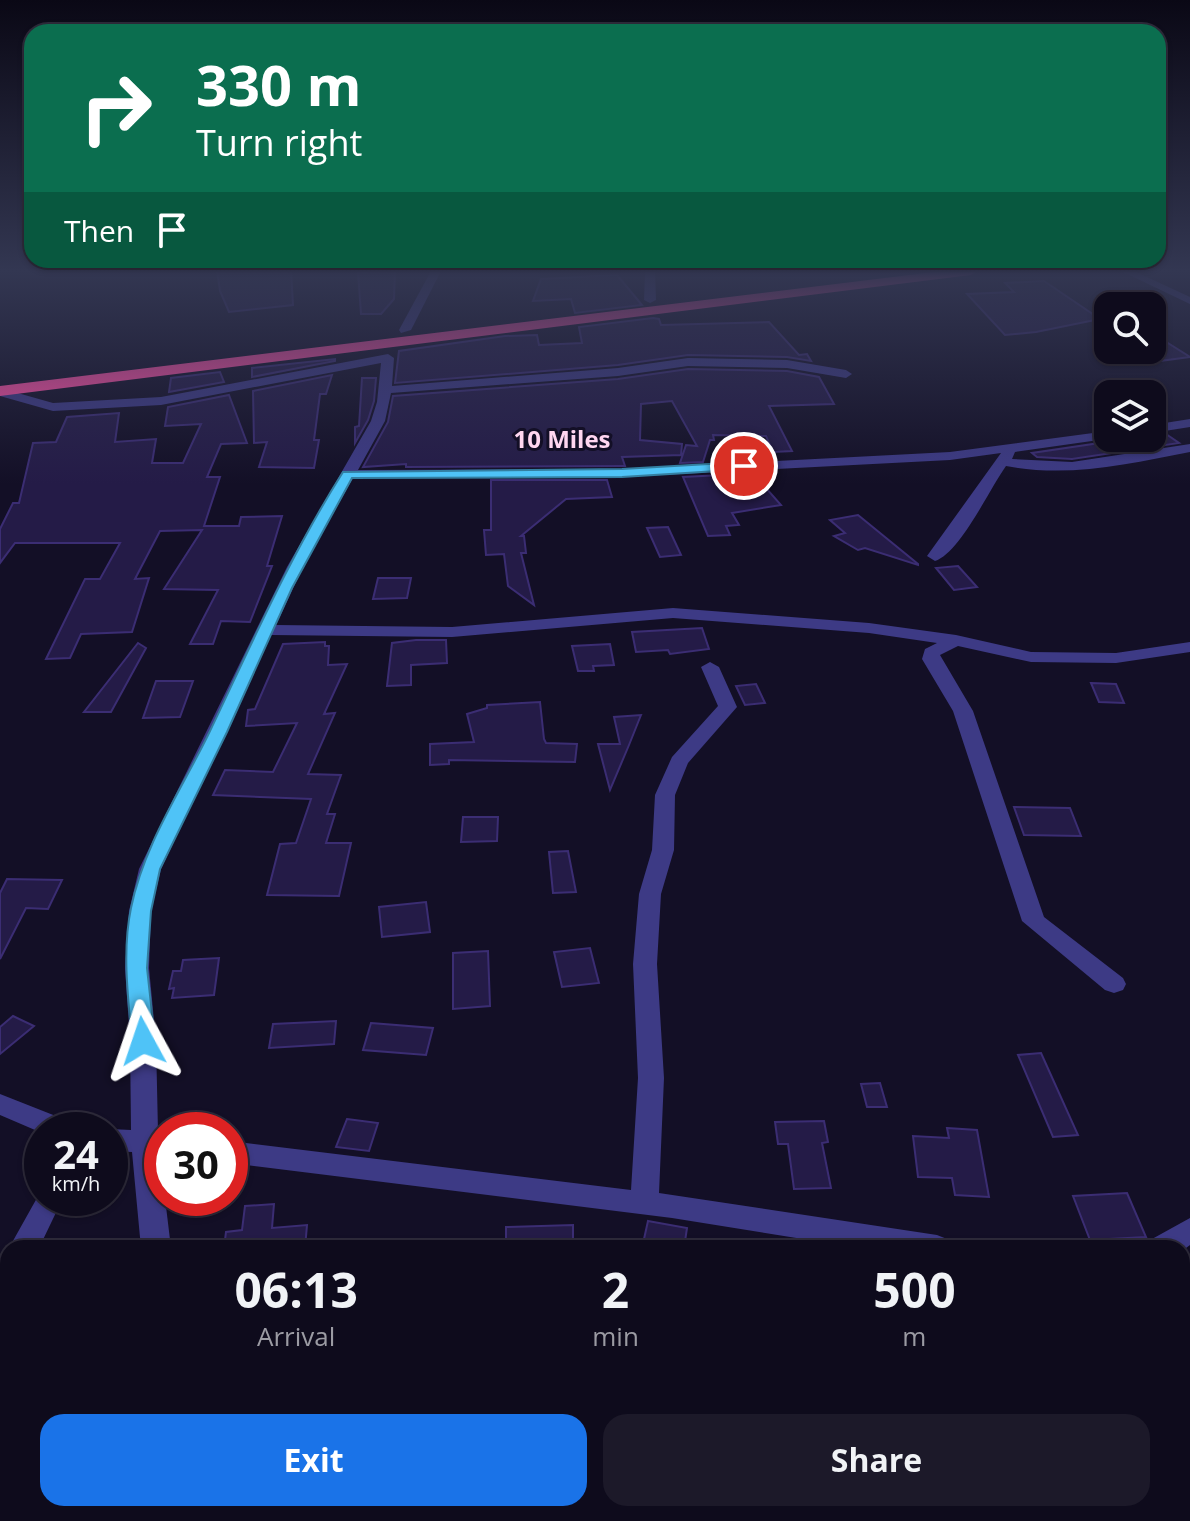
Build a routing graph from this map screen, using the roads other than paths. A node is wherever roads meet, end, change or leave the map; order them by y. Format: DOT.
graph roads {
  1 [pos="308,342"];
  2 [pos="397,342"];
  3 [pos="846,374"];
  4 [pos="0,380"];
  5 [pos="385,390"];
  6 [pos="0,391"];
  7 [pos="1190,423"];
  8 [pos="1166,427"];
  9 [pos="1094,438"];
  10 [pos="1190,448"];
  11 [pos="1007,455"];
  12 [pos="348,474"];
  13 [pos="935,556"];
  14 [pos="265,630"];
  15 [pos="956,640"];
  16 [pos="1190,647"];
  17 [pos="710,667"];
  18 [pos="1114,984"];
  19 [pos="0,1104"];
  20 [pos="151,1112"];
  21 [pos="24,1114"];
  22 [pos="248,1154"];
  23 [pos="644,1203"];
  24 [pos="40,1216"];
  25 [pos="155,1216"];
  26 [pos="28,1240"];
  27 [pos="156,1240"];
  28 [pos="860,1240"];
  1 -- 4 [label="highway"];
  2 -- 6 [label="highway"];
  3 -- 5 [label="street"];
  5 -- 6 [label="street"];
  5 -- 12 [label="street"];
  7 -- 8 [label="street"];
  9 -- 11 [label="street"];
  10 -- 11 [label="street"];
  11 -- 12 [label="street"];
  11 -- 13 [label="street"];
  12 -- 14 [label="street"];
  14 -- 15 [label="street"];
  14 -- 20 [label="street"];
  15 -- 16 [label="street"];
  15 -- 18 [label="street"];
  17 -- 23 [label="street"];
  19 -- 21 [label="street"];
  22 -- 23 [label="street"];
  23 -- 28 [label="street"];
  24 -- 26 [label="street"];
  25 -- 27 [label="street"];
}
